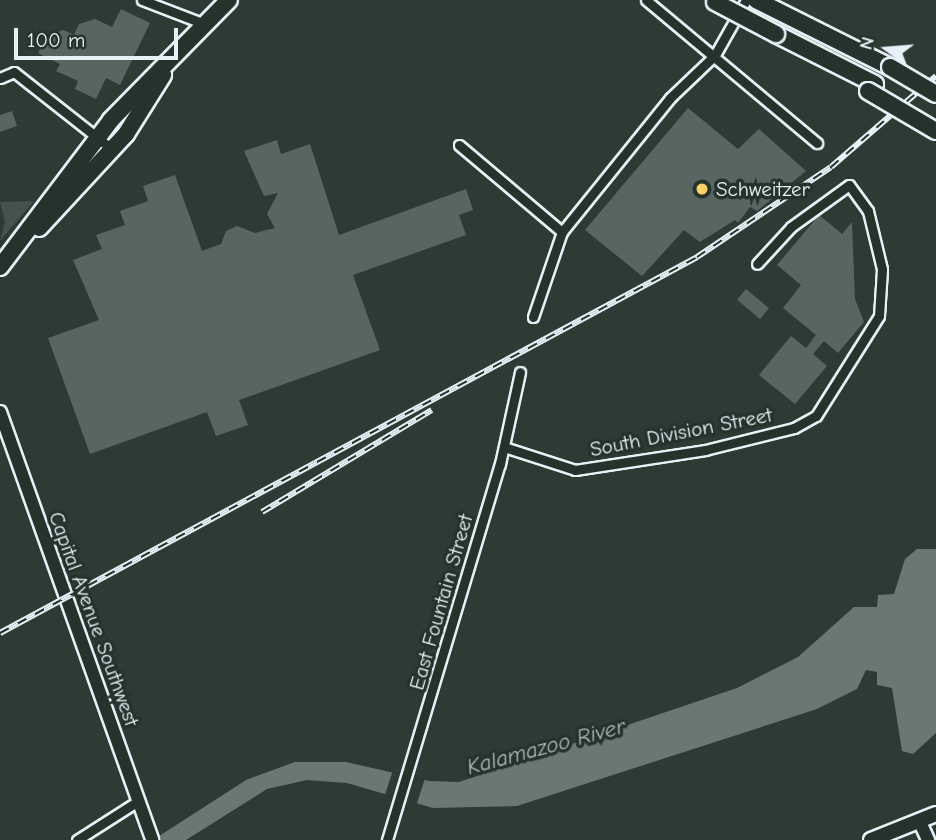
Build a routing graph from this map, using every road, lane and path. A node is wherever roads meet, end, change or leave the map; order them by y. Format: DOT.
graph roads {
  1 [pos="142,0"];
  2 [pos="229,0"];
  3 [pos="646,0"];
  4 [pos="746,0"];
  5 [pos="756,0"];
  6 [pos="713,1"];
  7 [pos="202,23"];
  8 [pos="715,55"];
  9 [pos="170,60"];
  10 [pos="0,78"];
  11 [pos="872,88"];
  12 [pos="936,94"];
  13 [pos="936,119"];
  14 [pos="936,131"];
  15 [pos="97,138"];
  16 [pos="817,143"];
  17 [pos="459,145"];
  18 [pos="113,150"];
  19 [pos="562,232"];
  20 [pos="25,239"];
  21 [pos="757,264"];
  22 [pos="1,266"];
  23 [pos="533,317"];
  24 [pos="520,373"];
  25 [pos="0,412"];
  26 [pos="504,447"];
  27 [pos="138,801"];
  28 [pos="936,814"];
  29 [pos="920,822"];
  30 [pos="150,835"];
  31 [pos="77,840"];
  32 [pos="387,840"];
  33 [pos="871,840"];
  34 [pos="928,840"];
  1 -- 7 [label="street"];
  2 -- 7 [label="highway"];
  3 -- 8 [label="street"];
  4 -- 8 [label="street"];
  5 -- 12 [label="highway, bridge"];
  6 -- 11 [label="highway, bridge"];
  7 -- 9 [label="highway"];
  8 -- 16 [label="street"];
  8 -- 19 [label="street"];
  9 -- 15 [label="highway"];
  9 -- 18 [label="highway"];
  10 -- 15 [label="street"];
  11 -- 13 [label="highway"];
  11 -- 14 [label="highway, bridge"];
  15 -- 18 [label="street"];
  15 -- 20 [label="highway"];
  17 -- 19 [label="street"];
  18 -- 20 [label="highway"];
  19 -- 23 [label="street"];
  20 -- 22 [label="highway"];
  21 -- 26 [label="street, South Division Street"];
  24 -- 26 [label="street, East Fountain Street"];
  25 -- 27 [label="street, Capital Avenue Southwest"];
  26 -- 32 [label="street, East Fountain Street"];
  27 -- 30 [label="street, Capital Avenue Southwest"];
  27 -- 31 [label="street"];
  28 -- 29 [label="main road"];
  29 -- 33 [label="main road"];
  29 -- 34 [label="street"];
}
